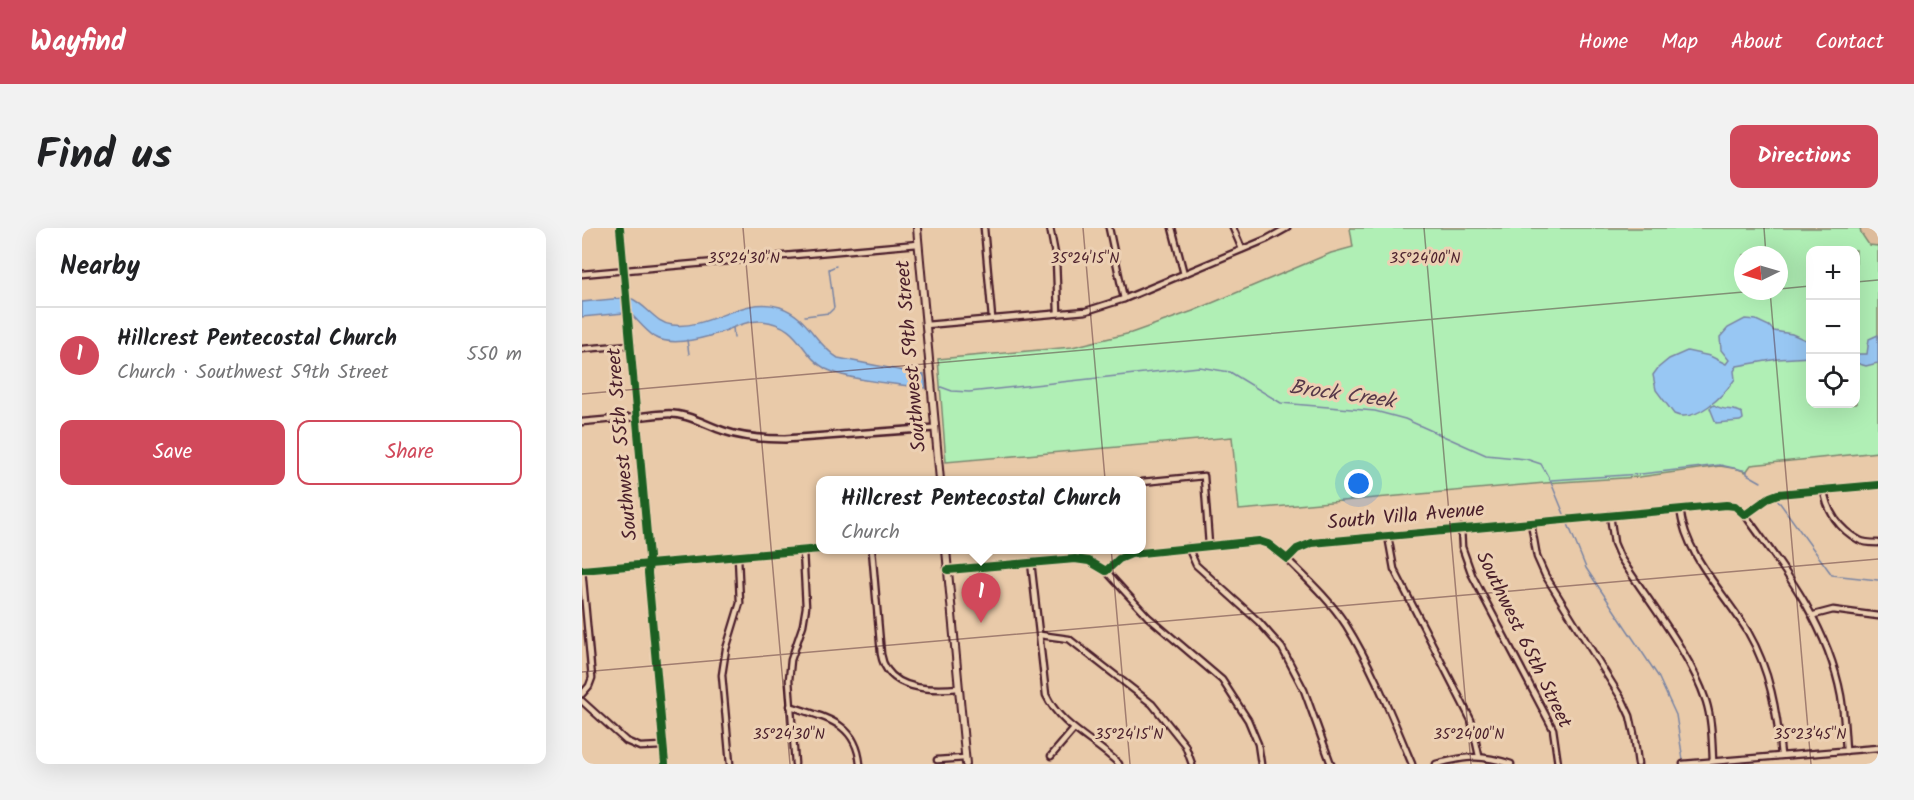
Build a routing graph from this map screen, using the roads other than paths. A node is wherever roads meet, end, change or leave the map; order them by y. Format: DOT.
graph roads {
  1 [pos="620,228"];
  2 [pos="917,228"];
  3 [pos="984,228"];
  4 [pos="1050,228"];
  5 [pos="1109,228"];
  6 [pos="1172,228"];
  7 [pos="1233,228"];
  8 [pos="1287,228"];
  9 [pos="918,244"];
  10 [pos="1242,249"];
  11 [pos="624,270"];
  12 [pos="582,274"];
  13 [pos="1184,274"];
  14 [pos="1124,299"];
  15 [pos="1058,313"];
  16 [pos="992,318"];
  17 [pos="926,326"];
  18 [pos="631,345"];
  19 [pos="582,349"];
  20 [pos="637,417"];
  21 [pos="582,422"];
  22 [pos="935,428"];
  23 [pos="940,476"];
  24 [pos="1146,482"];
  25 [pos="1878,485"];
  26 [pos="1824,489"];
  27 [pos="1680,509"];
  28 [pos="1610,515"];
  29 [pos="1745,515"];
  30 [pos="1531,523"];
  31 [pos="1461,528"];
  32 [pos="1388,536"];
  33 [pos="1878,543"];
  34 [pos="1209,545"];
  35 [pos="1188,547"];
  36 [pos="816,549"];
  37 [pos="803,551"];
  38 [pos="1146,552"];
  39 [pos="872,554"];
  40 [pos="946,554"];
  41 [pos="1131,554"];
  42 [pos="738,556"];
  43 [pos="1287,559"];
  44 [pos="1031,562"];
  45 [pos="649,564"];
  46 [pos="582,570"];
  47 [pos="948,570"];
  48 [pos="1106,571"];
  49 [pos="1814,615"];
  50 [pos="1878,616"];
  51 [pos="1040,635"];
  52 [pos="959,688"];
  53 [pos="582,694"];
  54 [pos="582,701"];
  55 [pos="790,706"];
  56 [pos="1074,729"];
  57 [pos="663,746"];
  58 [pos="1878,748"];
  59 [pos="1846,751"];
  60 [pos="1781,755"];
  61 [pos="1051,756"];
  62 [pos="1479,756"];
  63 [pos="937,760"];
  64 [pos="965,761"];
  65 [pos="1713,761"];
  66 [pos="665,764"];
  67 [pos="730,764"];
  68 [pos="795,764"];
  69 [pos="860,764"];
  70 [pos="1119,764"];
  71 [pos="1192,764"];
  72 [pos="1261,764"];
  73 [pos="1331,764"];
  74 [pos="1412,764"];
  75 [pos="1436,764"];
  76 [pos="1511,764"];
  77 [pos="1558,764"];
  78 [pos="1638,764"];
  79 [pos="1683,764"];
  1 -- 11 [label="street, Southwest 55th Street"];
  2 -- 9 [label="main road, Southwest 59th Street"];
  3 -- 16 [label="street"];
  4 -- 15 [label="street"];
  5 -- 14 [label="street"];
  6 -- 13 [label="street"];
  7 -- 10 [label="street"];
  8 -- 10 [label="street"];
  9 -- 11 [label="street"];
  9 -- 17 [label="main road, Southwest 59th Street"];
  10 -- 13 [label="street"];
  11 -- 12 [label="street"];
  11 -- 18 [label="street, Southwest 55th Street"];
  13 -- 14 [label="street"];
  14 -- 15 [label="street"];
  15 -- 16 [label="street"];
  16 -- 17 [label="street"];
  17 -- 22 [label="main road, Southwest 59th Street"];
  18 -- 19 [label="street"];
  18 -- 20 [label="street, Southwest 55th Street"];
  20 -- 21 [label="street"];
  20 -- 22 [label="street"];
  20 -- 45 [label="street, Southwest 55th Street"];
  22 -- 23 [label="main road, Southwest 59th Street"];
  24 -- 34 [label="street"];
  25 -- 26 [label="street"];
  26 -- 29 [label="street"];
  26 -- 33 [label="street"];
  27 -- 28 [label="street, South Villa Avenue"];
  27 -- 29 [label="street, South Villa Avenue"];
  27 -- 60 [label="street"];
  28 -- 30 [label="street, South Villa Avenue"];
  28 -- 65 [label="street"];
  29 -- 49 [label="street"];
  30 -- 31 [label="street, South Villa Avenue"];
  30 -- 78 [label="street"];
  31 -- 32 [label="street, South Villa Avenue"];
  31 -- 77 [label="street, Southwest 65th Street"];
  32 -- 43 [label="street, South Villa Avenue"];
  32 -- 62 [label="street"];
  34 -- 35 [label="street"];
  34 -- 43 [label="street"];
  35 -- 38 [label="street"];
  35 -- 73 [label="street"];
  36 -- 37 [label="street"];
  37 -- 42 [label="street"];
  37 -- 55 [label="street"];
  39 -- 52 [label="street"];
  40 -- 47 [label="main road"];
  41 -- 48 [label="street"];
  42 -- 45 [label="street"];
  42 -- 67 [label="street"];
  43 -- 74 [label="street"];
  44 -- 47 [label="street"];
  44 -- 48 [label="street"];
  44 -- 51 [label="street"];
  45 -- 46 [label="street"];
  45 -- 57 [label="street, Southwest 55th Street"];
  46 -- 53 [label="street"];
  47 -- 52 [label="main road"];
  48 -- 72 [label="street"];
  49 -- 50 [label="street"];
  49 -- 59 [label="street"];
  51 -- 56 [label="street"];
  51 -- 71 [label="street"];
  52 -- 64 [label="main road"];
  54 -- 57 [label="street"];
  55 -- 68 [label="street"];
  55 -- 69 [label="street"];
  56 -- 61 [label="street"];
  56 -- 70 [label="street"];
  57 -- 66 [label="street, Southwest 55th Street"];
  58 -- 59 [label="street"];
  59 -- 60 [label="street"];
  60 -- 65 [label="street"];
  62 -- 75 [label="street"];
  62 -- 76 [label="street"];
  63 -- 64 [label="street"];
  65 -- 79 [label="street"];
}
